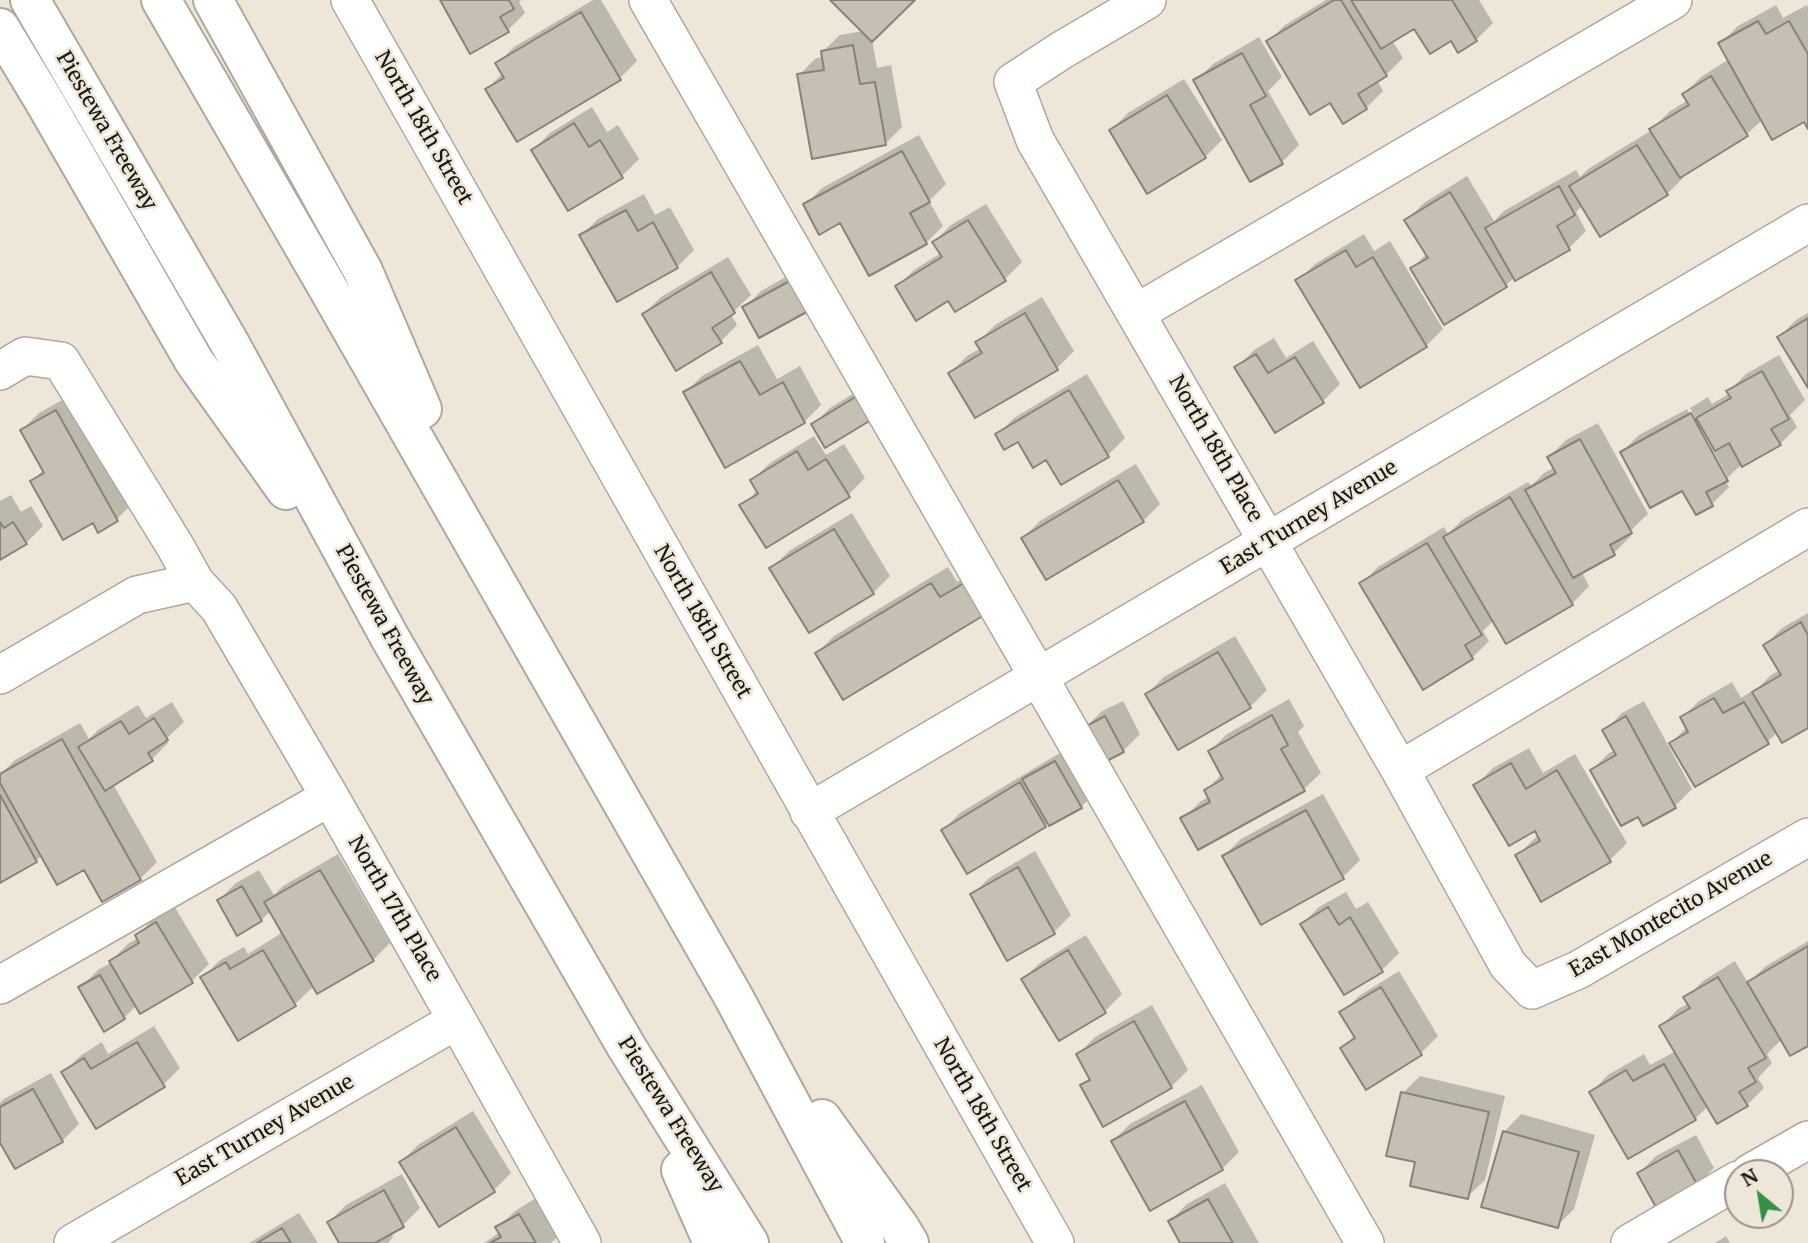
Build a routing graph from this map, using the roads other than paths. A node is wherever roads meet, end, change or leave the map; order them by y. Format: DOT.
graph roads {
  1 [pos="30,0"];
  2 [pos="161,0"];
  3 [pos="213,0"];
  4 [pos="350,0"];
  5 [pos="648,0"];
  6 [pos="1147,0"];
  7 [pos="1673,0"];
  8 [pos="0,28"];
  9 [pos="1808,223"];
  10 [pos="1136,313"];
  11 [pos="0,371"];
  12 [pos="1808,527"];
  13 [pos="1269,542"];
  14 [pos="195,582"];
  15 [pos="496,582"];
  16 [pos="389,636"];
  17 [pos="0,675"];
  18 [pos="1040,676"];
  19 [pos="1400,770"];
  20 [pos="330,797"];
  21 [pos="809,812"];
  22 [pos="1808,837"];
  23 [pos="0,985"];
  24 [pos="1532,990"];
  25 [pos="733,996"];
  26 [pos="457,1020"];
  27 [pos="626,1046"];
  28 [pos="1808,1140"];
  29 [pos="1775,1159"];
  30 [pos="1724,1188"];
  31 [pos="73,1243"];
  32 [pos="582,1243"];
  33 [pos="713,1243"];
  34 [pos="750,1243"];
  35 [pos="865,1243"];
  36 [pos="909,1243"];
  37 [pos="1055,1243"];
  38 [pos="1365,1243"];
  39 [pos="1630,1243"];
  1 -- 16 [label="highway, Piestewa Freeway"];
  2 -- 15 [label="highway"];
  3 -- 15 [label="highway"];
  4 -- 21 [label="street, North 18th Street"];
  5 -- 18 [label="street"];
  6 -- 10 [label="street, North 18th Place"];
  7 -- 10 [label="street"];
  8 -- 16 [label="highway"];
  9 -- 13 [label="street, East Turney Avenue"];
  10 -- 13 [label="street, North 18th Place"];
  11 -- 14 [label="street, North 17th Place"];
  12 -- 19 [label="street"];
  13 -- 18 [label="street, East Turney Avenue"];
  13 -- 19 [label="street, North 18th Place"];
  14 -- 17 [label="street"];
  14 -- 20 [label="street, North 17th Place"];
  15 -- 25 [label="highway"];
  16 -- 27 [label="highway, Piestewa Freeway"];
  18 -- 21 [label="street, East Turney Avenue"];
  18 -- 38 [label="street"];
  19 -- 24 [label="street, North 18th Place"];
  20 -- 23 [label="street"];
  20 -- 26 [label="street, North 17th Place"];
  21 -- 37 [label="street, North 18th Street"];
  22 -- 24 [label="street, East Montecito Avenue"];
  25 -- 35 [label="highway"];
  25 -- 36 [label="highway"];
  26 -- 31 [label="street, East Turney Avenue"];
  26 -- 32 [label="street, North 17th Place"];
  27 -- 33 [label="highway"];
  27 -- 34 [label="highway, Piestewa Freeway"];
  28 -- 29 [label="street"];
  30 -- 39 [label="street"];
}
